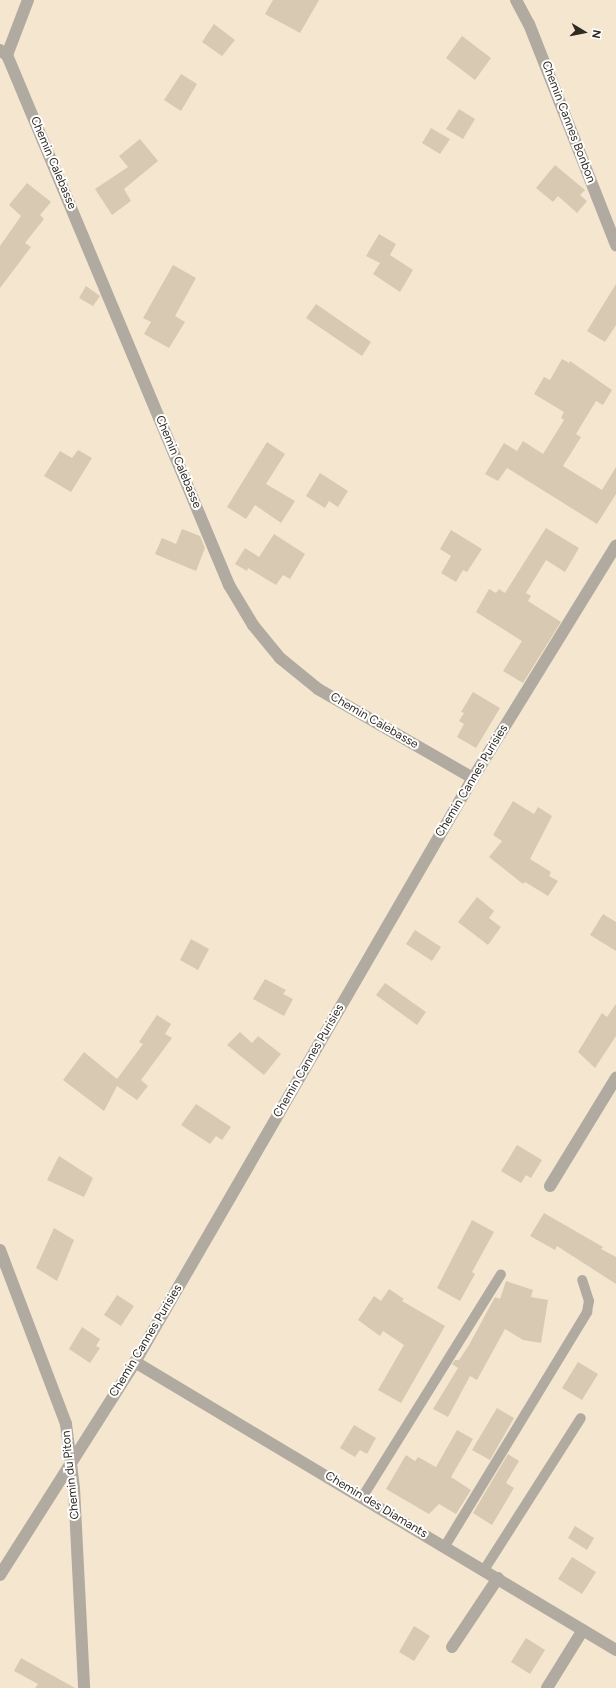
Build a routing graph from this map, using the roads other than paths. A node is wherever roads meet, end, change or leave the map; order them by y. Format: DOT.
graph roads {
  1 [pos="28,0"];
  2 [pos="516,0"];
  3 [pos="4,53"];
  4 [pos="616,245"];
  5 [pos="616,546"];
  6 [pos="473,778"];
  7 [pos="616,1078"];
  8 [pos="550,1186"];
  9 [pos="0,1250"];
  10 [pos="501,1274"];
  11 [pos="582,1280"];
  12 [pos="135,1362"];
  13 [pos="581,1418"];
  14 [pos="71,1460"];
  15 [pos="363,1496"];
  16 [pos="445,1546"];
  17 [pos="484,1570"];
  18 [pos="0,1575"];
  19 [pos="498,1578"];
  20 [pos="583,1630"];
  21 [pos="452,1647"];
  22 [pos="616,1650"];
  23 [pos="84,1688"];
  24 [pos="547,1688"];
  1 -- 3 [label="street"];
  2 -- 4 [label="street, Chemin Cannes Bonbon"];
  3 -- 6 [label="street, Chemin Calebasse"];
  5 -- 6 [label="street, Chemin Cannes Purisies"];
  6 -- 12 [label="street, Chemin Cannes Purisies"];
  7 -- 8 [label="street"];
  9 -- 14 [label="street, Chemin du Piton"];
  10 -- 15 [label="lane"];
  11 -- 16 [label="lane"];
  12 -- 14 [label="street, Chemin Cannes Purisies"];
  12 -- 15 [label="street, Chemin des Diamants"];
  13 -- 17 [label="lane"];
  14 -- 18 [label="street, Chemin Cannes Purisies"];
  14 -- 23 [label="street, Chemin du Piton"];
  15 -- 16 [label="street, Chemin des Diamants"];
  16 -- 17 [label="street, Chemin des Diamants"];
  17 -- 19 [label="street, Chemin des Diamants"];
  19 -- 20 [label="street, Chemin des Diamants"];
  19 -- 21 [label="street"];
  20 -- 22 [label="street, Chemin des Diamants"];
  20 -- 24 [label="street"];
}
